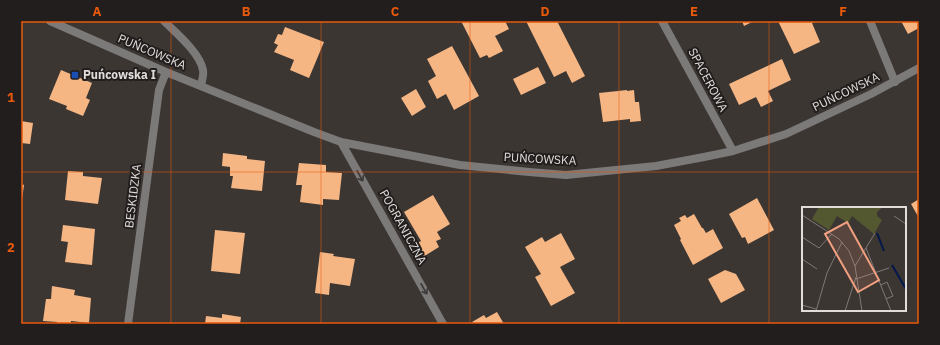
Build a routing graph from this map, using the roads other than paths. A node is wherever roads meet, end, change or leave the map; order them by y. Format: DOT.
graph roads {
  1 [pos="50,21"];
  2 [pos="164,21"];
  3 [pos="662,21"];
  4 [pos="870,21"];
  5 [pos="919,68"];
  6 [pos="166,72"];
  7 [pos="895,82"];
  8 [pos="201,85"];
  9 [pos="341,142"];
  10 [pos="733,151"];
  11 [pos="128,324"];
  12 [pos="443,324"];
  1 -- 6 [label="street, PUŃCOWSKA"];
  2 -- 8 [label="street, PUŃCOWSKA"];
  3 -- 10 [label="street, SPACEROWA"];
  4 -- 7 [label="street"];
  5 -- 7 [label="street, PUŃCOWSKA"];
  6 -- 8 [label="street, PUŃCOWSKA"];
  6 -- 11 [label="street, BESKIDZKA"];
  7 -- 10 [label="street, PUŃCOWSKA"];
  8 -- 9 [label="street, PUŃCOWSKA"];
  9 -- 10 [label="street, PUŃCOWSKA"];
  9 -- 12 [label="street, POGRANICZNA, one-way"];
}
